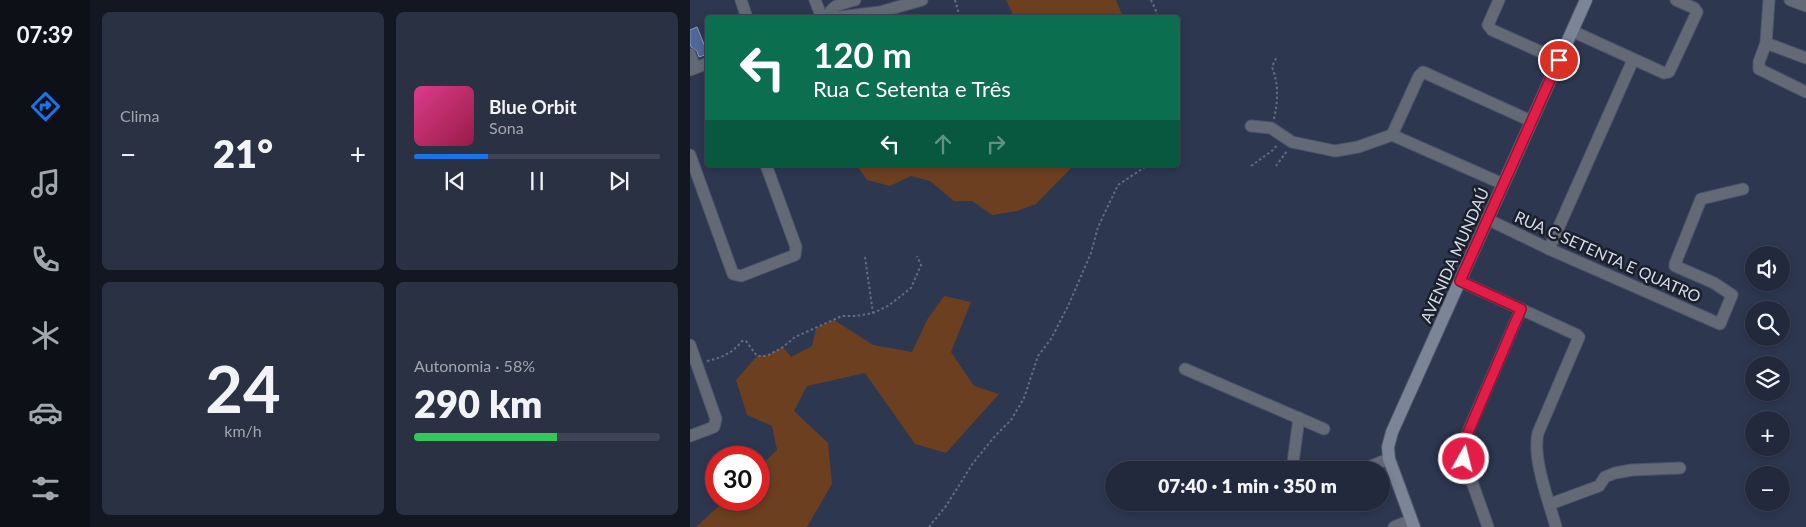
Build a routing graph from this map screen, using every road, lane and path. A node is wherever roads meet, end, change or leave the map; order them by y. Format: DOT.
graph roads {
  1 [pos="740,0"];
  2 [pos="814,0"];
  3 [pos="855,0"];
  4 [pos="922,0"];
  5 [pos="955,0"];
  6 [pos="1151,0"];
  7 [pos="1499,0"];
  8 [pos="1586,0"];
  9 [pos="1676,0"];
  10 [pos="1769,0"];
  11 [pos="1790,0"];
  12 [pos="1806,6"];
  13 [pos="746,15"];
  14 [pos="821,15"];
  15 [pos="828,15"];
  16 [pos="856,15"];
  17 [pos="959,15"];
  18 [pos="1157,15"];
  19 [pos="1572,31"];
  20 [pos="1766,43"];
  21 [pos="690,54"];
  22 [pos="1277,56"];
  23 [pos="1806,58"];
  24 [pos="1559,60"];
  25 [pos="1633,60"];
  26 [pos="705,64"];
  27 [pos="692,69"];
  28 [pos="1806,92"];
  29 [pos="1532,122"];
  30 [pos="1251,126"];
  31 [pos="1271,128"];
  32 [pos="1392,135"];
  33 [pos="1288,139"];
  34 [pos="690,155"];
  35 [pos="1251,166"];
  36 [pos="1276,166"];
  37 [pos="767,167"];
  38 [pos="1145,167"];
  39 [pos="1503,184"];
  40 [pos="1743,189"];
  41 [pos="1487,220"];
  42 [pos="1549,249"];
  43 [pos="918,256"];
  44 [pos="865,257"];
  45 [pos="1460,281"];
  46 [pos="1521,309"];
  47 [pos="872,313"];
  48 [pos="690,345"];
  49 [pos="697,363"];
  50 [pos="1185,369"];
  51 [pos="1299,418"];
  52 [pos="1324,429"];
  53 [pos="690,436"];
  54 [pos="1389,459"];
  55 [pos="1293,461"];
  56 [pos="1384,461"];
  57 [pos="1680,468"];
  58 [pos="1550,504"];
  59 [pos="1412,524"];
  60 [pos="929,527"];
  61 [pos="1394,527"];
  62 [pos="1488,527"];
  63 [pos="1556,527"];
  1 -- 13 [label="street"];
  2 -- 14 [label="street"];
  3 -- 15 [label="street"];
  4 -- 16 [label="street"];
  5 -- 17 [label="path"];
  6 -- 18 [label="path"];
  7 -- 24 [label="street"];
  8 -- 19 [label="street, AVENIDA MUNDAÚ"];
  9 -- 25 [label="street"];
  10 -- 20 [label="street"];
  11 -- 12 [label="street"];
  19 -- 24 [label="street, AVENIDA MUNDAÚ"];
  19 -- 25 [label="street"];
  20 -- 23 [label="street"];
  20 -- 28 [label="street"];
  21 -- 27 [label="street"];
  22 -- 31 [label="path"];
  24 -- 29 [label="street, AVENIDA MUNDAÚ"];
  25 -- 42 [label="street"];
  26 -- 27 [label="street"];
  29 -- 32 [label="street"];
  29 -- 39 [label="street, AVENIDA MUNDAÚ"];
  30 -- 31 [label="street"];
  31 -- 33 [label="street"];
  32 -- 33 [label="street"];
  32 -- 39 [label="street"];
  33 -- 35 [label="path"];
  33 -- 36 [label="path"];
  34 -- 37 [label="street"];
  38 -- 60 [label="path"];
  39 -- 41 [label="street, AVENIDA MUNDAÚ"];
  40 -- 42 [label="street, RUA C SETENTA E QUATRO"];
  41 -- 42 [label="street, RUA C SETENTA E QUATRO"];
  41 -- 45 [label="street, AVENIDA MUNDAÚ"];
  43 -- 47 [label="path"];
  44 -- 47 [label="path"];
  45 -- 46 [label="street"];
  45 -- 54 [label="street, AVENIDA MUNDAÚ"];
  46 -- 58 [label="street"];
  46 -- 62 [label="street"];
  47 -- 49 [label="path"];
  48 -- 49 [label="street"];
  49 -- 53 [label="street"];
  50 -- 51 [label="street"];
  51 -- 52 [label="street"];
  51 -- 55 [label="street"];
  54 -- 56 [label="street"];
  54 -- 59 [label="street, AVENIDA MUNDAÚ"];
  57 -- 58 [label="street"];
  58 -- 63 [label="street"];
  59 -- 61 [label="street"];
}
